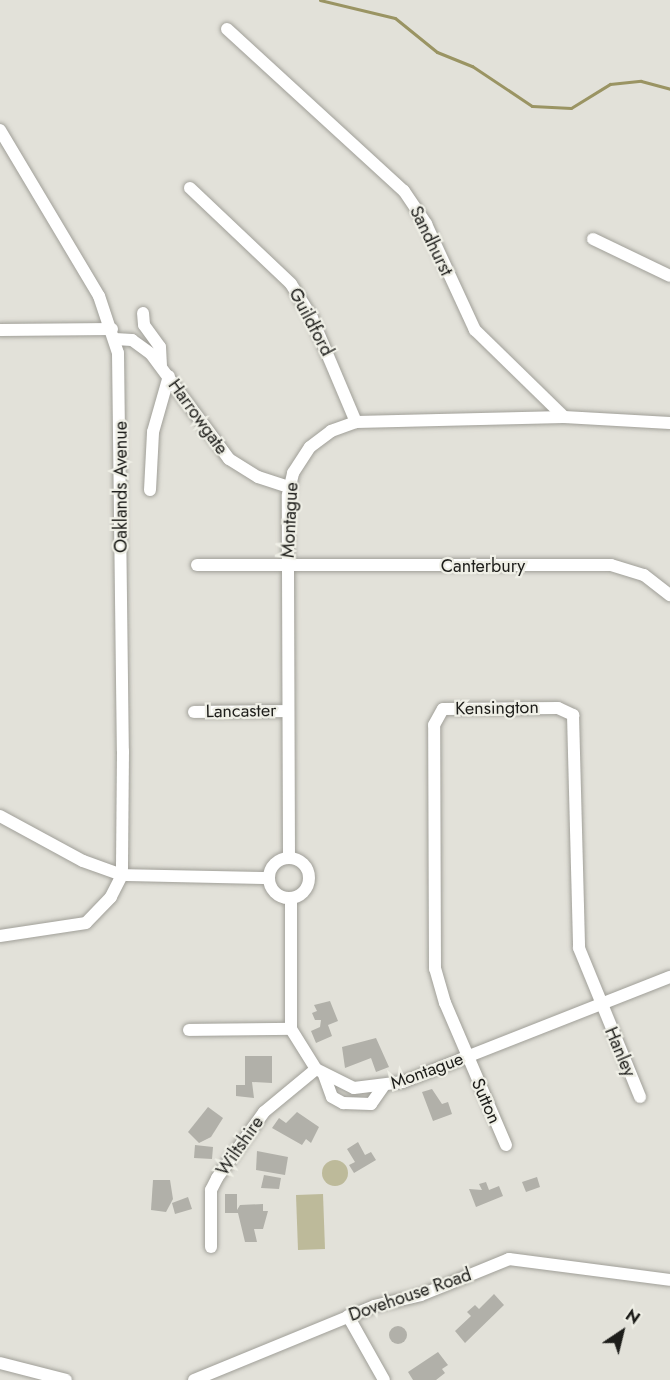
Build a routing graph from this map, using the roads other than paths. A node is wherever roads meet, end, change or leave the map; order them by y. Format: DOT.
graph roads {
  1 [pos="227,29"];
  2 [pos="0,130"];
  3 [pos="190,188"];
  4 [pos="593,239"];
  5 [pos="670,276"];
  6 [pos="143,313"];
  7 [pos="0,330"];
  8 [pos="114,334"];
  9 [pos="161,365"];
  10 [pos="169,376"];
  11 [pos="564,417"];
  12 [pos="356,422"];
  13 [pos="670,423"];
  14 [pos="289,487"];
  15 [pos="150,490"];
  16 [pos="196,565"];
  17 [pos="288,567"];
  18 [pos="670,594"];
  19 [pos="287,711"];
  20 [pos="194,712"];
  21 [pos="0,816"];
  22 [pos="289,857"];
  23 [pos="122,875"];
  24 [pos="268,878"];
  25 [pos="291,899"];
  26 [pos="0,936"];
  27 [pos="670,977"];
  28 [pos="601,1007"];
  29 [pos="291,1029"];
  30 [pos="189,1030"];
  31 [pos="467,1057"];
  32 [pos="320,1072"];
  33 [pos="383,1087"];
  34 [pos="640,1097"];
  35 [pos="506,1145"];
  36 [pos="211,1247"];
  37 [pos="670,1280"];
  38 [pos="348,1316"];
  39 [pos="0,1363"];
  40 [pos="198,1379"];
  41 [pos="66,1380"];
  42 [pos="384,1380"];
  1 -- 11 [label="street, Sandhurst"];
  2 -- 8 [label="street, Oaklands Avenue"];
  3 -- 12 [label="street, Guildford"];
  4 -- 5 [label="street"];
  6 -- 9 [label="street"];
  7 -- 8 [label="street, Harrowgate"];
  8 -- 9 [label="street, Harrowgate"];
  8 -- 23 [label="street, Oaklands Avenue"];
  9 -- 10 [label="street, Harrowgate"];
  10 -- 14 [label="street, Harrowgate"];
  10 -- 15 [label="street"];
  11 -- 12 [label="street, Montague"];
  11 -- 13 [label="street, Montague"];
  12 -- 14 [label="street, Montague"];
  14 -- 17 [label="street, Montague"];
  16 -- 17 [label="street, Canterbury"];
  17 -- 18 [label="street, Canterbury"];
  17 -- 19 [label="street, Montague"];
  19 -- 20 [label="street, Lancaster"];
  19 -- 22 [label="street, Montague"];
  21 -- 23 [label="street"];
  22 -- 24 [label="street"];
  22 -- 25 [label="street"];
  23 -- 24 [label="street"];
  23 -- 26 [label="street"];
  24 -- 25 [label="street"];
  25 -- 29 [label="street"];
  27 -- 28 [label="street, Montague"];
  28 -- 31 [label="street, Montague"];
  28 -- 31 [label="street, Kensington"];
  28 -- 34 [label="street, Hanley"];
  29 -- 30 [label="street"];
  29 -- 32 [label="street"];
  31 -- 33 [label="street, Montague"];
  31 -- 35 [label="street, Sutton"];
  32 -- 33 [label="street, Montague"];
  32 -- 33 [label="street"];
  32 -- 36 [label="street, Wiltshire"];
  37 -- 38 [label="street, Dovehouse Road"];
  38 -- 40 [label="street, Dovehouse Road"];
  38 -- 42 [label="street"];
  39 -- 41 [label="street"];
}
